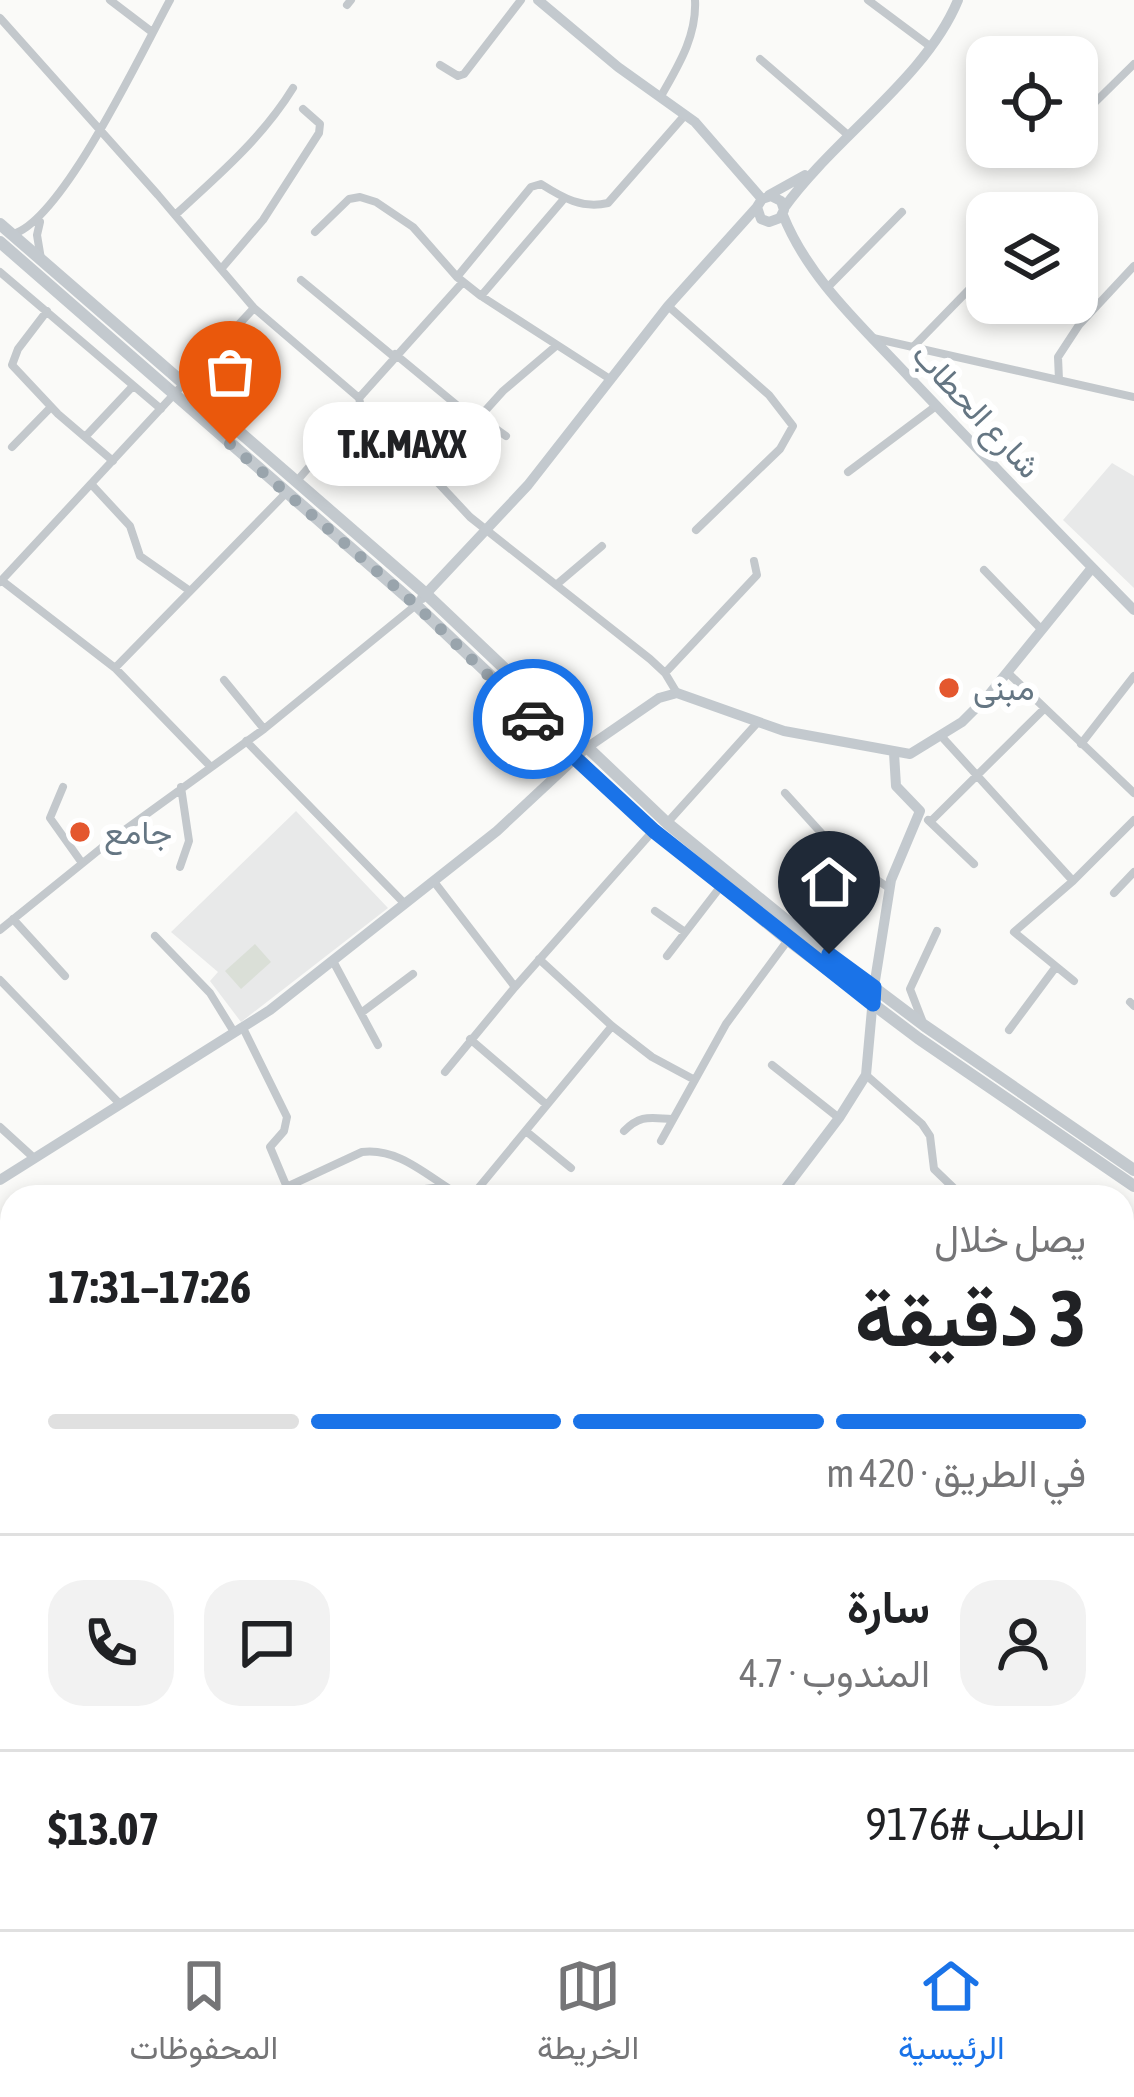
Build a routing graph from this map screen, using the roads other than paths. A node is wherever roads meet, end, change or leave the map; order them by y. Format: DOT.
graph roads {
  1 [pos="110,0"];
  2 [pos="170,0"];
  3 [pos="521,0"];
  4 [pos="538,0"];
  5 [pos="694,0"];
  6 [pos="868,0"];
  7 [pos="958,0"];
  8 [pos="0,18"];
  9 [pos="152,32"];
  10 [pos="931,47"];
  11 [pos="760,59"];
  12 [pos="1134,64"];
  13 [pos="440,65"];
  14 [pos="293,88"];
  15 [pos="661,96"];
  16 [pos="1098,99"];
  17 [pos="303,109"];
  18 [pos="686,114"];
  19 [pos="100,130"];
  20 [pos="848,135"];
  21 [pos="808,173"];
  22 [pos="562,200"];
  23 [pos="762,200"];
  24 [pos="783,212"];
  25 [pos="902,212"];
  26 [pos="175,214"];
  27 [pos="44,215"];
  28 [pos="767,222"];
  29 [pos="0,224"];
  30 [pos="315,232"];
  31 [pos="6,238"];
  32 [pos="731,238"];
  33 [pos="790,238"];
  34 [pos="12,252"];
  35 [pos="40,259"];
  36 [pos="1134,266"];
  37 [pos="222,268"];
  38 [pos="0,270"];
  39 [pos="460,279"];
  40 [pos="301,280"];
  41 [pos="827,288"];
  42 [pos="966,295"];
  43 [pos="481,296"];
  44 [pos="668,306"];
  45 [pos="254,308"];
  46 [pos="47,311"];
  47 [pos="873,338"];
  48 [pos="556,346"];
  49 [pos="913,347"];
  50 [pos="394,355"];
  51 [pos="610,379"];
  52 [pos="1059,380"];
  53 [pos="134,385"];
  54 [pos="179,390"];
  55 [pos="1134,397"];
  56 [pos="360,403"];
  57 [pos="936,406"];
  58 [pos="51,407"];
  59 [pos="161,409"];
  60 [pos="477,419"];
  61 [pos="506,436"];
  62 [pos="85,437"];
  63 [pos="12,447"];
  64 [pos="113,461"];
  65 [pos="848,472"];
  66 [pos="429,473"];
  67 [pos="92,485"];
  68 [pos="291,487"];
  69 [pos="696,530"];
  70 [pos="486,531"];
  71 [pos="602,546"];
  72 [pos="754,561"];
  73 [pos="1091,568"];
  74 [pos="983,570"];
  75 [pos="0,581"];
  76 [pos="556,585"];
  77 [pos="190,591"];
  78 [pos="421,600"];
  79 [pos="1134,610"];
  80 [pos="1041,629"];
  81 [pos="115,668"];
  82 [pos="665,673"];
  83 [pos="1008,673"];
  84 [pos="224,680"];
  85 [pos="1133,680"];
  86 [pos="677,693"];
  87 [pos="1045,708"];
  88 [pos="758,722"];
  89 [pos="264,729"];
  90 [pos="942,736"];
  91 [pos="246,741"];
  92 [pos="1081,744"];
  93 [pos="580,753"];
  94 [pos="894,753"];
  95 [pos="210,766"];
  96 [pos="977,778"];
  97 [pos="182,787"];
  98 [pos="63,788"];
  99 [pos="785,793"];
  100 [pos="1134,793"];
  101 [pos="920,811"];
  102 [pos="1134,820"];
  103 [pos="930,822"];
  104 [pos="667,823"];
  105 [pos="654,831"];
  106 [pos="843,856"];
  107 [pos="82,863"];
  108 [pos="974,864"];
  109 [pos="180,867"];
  110 [pos="1134,872"];
  111 [pos="1073,881"];
  112 [pos="435,883"];
  113 [pos="721,886"];
  114 [pos="890,887"];
  115 [pos="1114,893"];
  116 [pos="406,904"];
  117 [pos="655,911"];
  118 [pos="14,919"];
  119 [pos="792,925"];
  120 [pos="0,930"];
  121 [pos="937,931"];
  122 [pos="685,932"];
  123 [pos="155,936"];
  124 [pos="788,940"];
  125 [pos="667,956"];
  126 [pos="539,958"];
  127 [pos="333,961"];
  128 [pos="1055,968"];
  129 [pos="413,974"];
  130 [pos="65,976"];
  131 [pos="0,980"];
  132 [pos="1074,981"];
  133 [pos="515,987"];
  134 [pos="874,987"];
  135 [pos="873,1004"];
  136 [pos="361,1013"];
  137 [pos="612,1026"];
  138 [pos="926,1026"];
  139 [pos="1009,1030"];
  140 [pos="239,1031"];
  141 [pos="470,1039"];
  142 [pos="378,1045"];
  143 [pos="772,1065"];
  144 [pos="445,1072"];
  145 [pos="866,1076"];
  146 [pos="693,1078"];
  147 [pos="120,1104"];
  148 [pos="547,1105"];
  149 [pos="839,1118"];
  150 [pos="672,1119"];
  151 [pos="0,1127"];
  152 [pos="624,1131"];
  153 [pos="526,1132"];
  154 [pos="661,1141"];
  155 [pos="34,1158"];
  156 [pos="571,1168"];
  157 [pos="1134,1170"];
  158 [pos="0,1180"];
  159 [pos="286,1185"];
  160 [pos="442,1185"];
  161 [pos="478,1185"];
  162 [pos="788,1185"];
  163 [pos="951,1185"];
  164 [pos="1132,1185"];
  1 -- 9 [label="street"];
  2 -- 9 [label="street"];
  3 -- 13 [label="street"];
  4 -- 15 [label="street"];
  5 -- 15 [label="street"];
  6 -- 10 [label="street"];
  7 -- 10 [label="street"];
  8 -- 19 [label="street"];
  9 -- 19 [label="street"];
  10 -- 20 [label="street"];
  11 -- 20 [label="street"];
  12 -- 16 [label="street"];
  14 -- 26 [label="street"];
  15 -- 18 [label="street"];
  17 -- 37 [label="street"];
  18 -- 22 [label="street"];
  18 -- 23 [label="street"];
  19 -- 26 [label="street"];
  19 -- 27 [label="street"];
  20 -- 21 [label="street"];
  21 -- 23 [label="street"];
  21 -- 24 [label="street"];
  22 -- 39 [label="street"];
  22 -- 43 [label="street"];
  23 -- 24 [label="street"];
  23 -- 28 [label="street"];
  23 -- 32 [label="street"];
  24 -- 28 [label="street"];
  24 -- 33 [label="street, شارع الحطاب"];
  25 -- 41 [label="street"];
  26 -- 37 [label="street"];
  27 -- 31 [label="street"];
  27 -- 35 [label="street"];
  28 -- 32 [label="street"];
  28 -- 33 [label="street, شارع الحطاب"];
  29 -- 31 [label="main road"];
  30 -- 39 [label="street"];
  31 -- 34 [label="main road"];
  31 -- 35 [label="main road"];
  32 -- 44 [label="street"];
  33 -- 41 [label="street, شارع الحطاب"];
  34 -- 38 [label="street"];
  34 -- 54 [label="main road"];
  35 -- 54 [label="main road"];
  36 -- 52 [label="street"];
  37 -- 45 [label="street"];
  38 -- 46 [label="street"];
  39 -- 43 [label="street"];
  39 -- 50 [label="street"];
  40 -- 50 [label="street"];
  41 -- 47 [label="street, شارع الحطاب"];
  42 -- 49 [label="street"];
  43 -- 48 [label="street"];
  44 -- 51 [label="street"];
  44 -- 69 [label="street"];
  45 -- 54 [label="street"];
  45 -- 56 [label="street"];
  46 -- 53 [label="street"];
  46 -- 58 [label="street"];
  47 -- 49 [label="street"];
  47 -- 57 [label="street, شارع الحطاب"];
  48 -- 51 [label="street"];
  48 -- 60 [label="street"];
  49 -- 52 [label="street"];
  50 -- 56 [label="street"];
  50 -- 60 [label="street"];
  51 -- 70 [label="street"];
  52 -- 55 [label="street"];
  53 -- 59 [label="street"];
  53 -- 62 [label="street"];
  54 -- 59 [label="street"];
  54 -- 68 [label="main road"];
  56 -- 66 [label="street"];
  56 -- 68 [label="street"];
  57 -- 65 [label="street"];
  57 -- 73 [label="street, شارع الحطاب"];
  58 -- 62 [label="street"];
  58 -- 63 [label="street"];
  59 -- 64 [label="street"];
  60 -- 61 [label="street"];
  60 -- 66 [label="street"];
  62 -- 64 [label="street"];
  64 -- 67 [label="street"];
  66 -- 70 [label="street"];
  67 -- 75 [label="street"];
  67 -- 77 [label="street"];
  68 -- 77 [label="street"];
  68 -- 78 [label="main road"];
  70 -- 76 [label="street"];
  70 -- 78 [label="street"];
  71 -- 76 [label="street"];
  72 -- 82 [label="street"];
  73 -- 79 [label="street, شارع الحطاب"];
  73 -- 80 [label="street"];
  74 -- 80 [label="street"];
  75 -- 81 [label="street"];
  76 -- 82 [label="street"];
  77 -- 81 [label="street"];
  78 -- 89 [label="street"];
  78 -- 93 [label="main road"];
  80 -- 83 [label="street"];
  81 -- 95 [label="street"];
  82 -- 86 [label="street"];
  83 -- 87 [label="street"];
  83 -- 90 [label="street"];
  84 -- 89 [label="street"];
  85 -- 92 [label="street"];
  86 -- 88 [label="street"];
  86 -- 93 [label="street"];
  87 -- 92 [label="street"];
  87 -- 96 [label="street"];
  88 -- 94 [label="street"];
  88 -- 104 [label="street"];
  89 -- 91 [label="street"];
  90 -- 94 [label="street"];
  90 -- 96 [label="street"];
  91 -- 95 [label="street"];
  91 -- 116 [label="street"];
  92 -- 100 [label="street"];
  93 -- 104 [label="main road"];
  93 -- 105 [label="main road"];
  93 -- 112 [label="street"];
  94 -- 101 [label="street"];
  95 -- 97 [label="street"];
  96 -- 103 [label="street"];
  96 -- 111 [label="street"];
  97 -- 107 [label="street"];
  97 -- 109 [label="street"];
  98 -- 107 [label="street"];
  99 -- 106 [label="street"];
  101 -- 103 [label="street"];
  101 -- 114 [label="street"];
  102 -- 111 [label="street"];
  103 -- 108 [label="street"];
  104 -- 119 [label="main road"];
  105 -- 113 [label="main road"];
  105 -- 126 [label="street"];
  106 -- 114 [label="street"];
  106 -- 119 [label="street"];
  107 -- 118 [label="street"];
  110 -- 115 [label="street"];
  111 -- 128 [label="street"];
  112 -- 116 [label="street"];
  112 -- 133 [label="street"];
  113 -- 122 [label="street"];
  113 -- 124 [label="main road"];
  114 -- 134 [label="street"];
  116 -- 127 [label="street"];
  117 -- 122 [label="street"];
  118 -- 120 [label="street"];
  118 -- 130 [label="street"];
  119 -- 134 [label="main road"];
  121 -- 138 [label="street"];
  122 -- 125 [label="street"];
  123 -- 140 [label="street"];
  124 -- 135 [label="main road"];
  124 -- 146 [label="street"];
  126 -- 133 [label="street"];
  126 -- 137 [label="street"];
  127 -- 136 [label="street"];
  127 -- 140 [label="street"];
  128 -- 132 [label="street"];
  128 -- 139 [label="street"];
  129 -- 136 [label="street"];
  131 -- 147 [label="street"];
  133 -- 141 [label="street"];
  134 -- 135 [label="street"];
  134 -- 138 [label="main road"];
  135 -- 145 [label="street"];
  135 -- 164 [label="main road"];
  136 -- 142 [label="street"];
  137 -- 146 [label="street"];
  137 -- 148 [label="street"];
  138 -- 157 [label="main road"];
  140 -- 147 [label="street"];
  140 -- 159 [label="street"];
  141 -- 144 [label="street"];
  141 -- 148 [label="street"];
  143 -- 149 [label="street"];
  145 -- 149 [label="street"];
  145 -- 163 [label="street"];
  146 -- 150 [label="street"];
  147 -- 155 [label="street"];
  148 -- 153 [label="street"];
  149 -- 162 [label="street"];
  150 -- 152 [label="street"];
  150 -- 154 [label="street"];
  151 -- 155 [label="street"];
  153 -- 156 [label="street"];
  153 -- 161 [label="street"];
  155 -- 158 [label="street"];
  159 -- 160 [label="street"];
}
